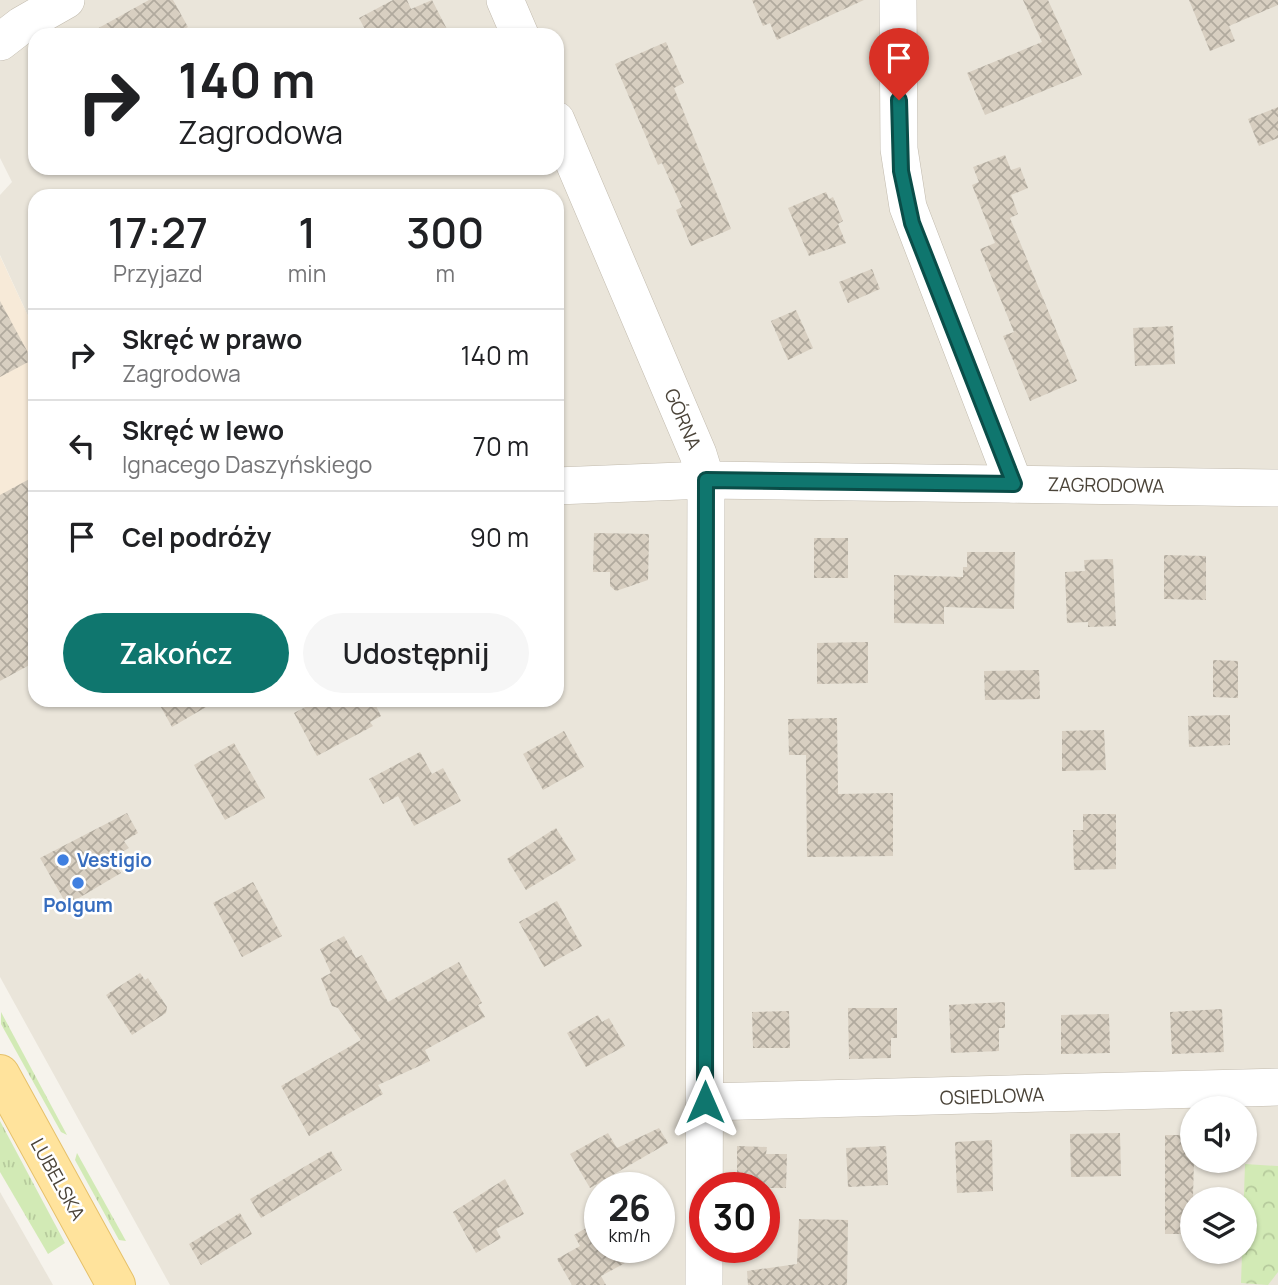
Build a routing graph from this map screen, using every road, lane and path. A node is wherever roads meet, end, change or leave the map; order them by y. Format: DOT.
graph roads {
  1 [pos="66,0"];
  2 [pos="505,0"];
  3 [pos="898,0"];
  4 [pos="517,28"];
  5 [pos="0,42"];
  6 [pos="564,139"];
  7 [pos="706,480"];
  8 [pos="1014,484"];
  9 [pos="564,486"];
  10 [pos="1278,488"];
  11 [pos="0,1074"];
  12 [pos="1278,1087"];
  13 [pos="705,1102"];
  14 [pos="116,1285"];
  15 [pos="704,1285"];
  1 -- 5 [label="street"];
  2 -- 4 [label="street"];
  3 -- 8 [label="street"];
  6 -- 7 [label="street, GÓRNA"];
  7 -- 8 [label="street, ZAGRODOWA"];
  7 -- 9 [label="street, ZAGRODOWA"];
  7 -- 13 [label="street, GÓRNA"];
  8 -- 10 [label="street, ZAGRODOWA"];
  11 -- 14 [label="main road, LUBELSKA"];
  12 -- 13 [label="street, OSIEDLOWA"];
  13 -- 15 [label="street, GÓRNA"];
}
